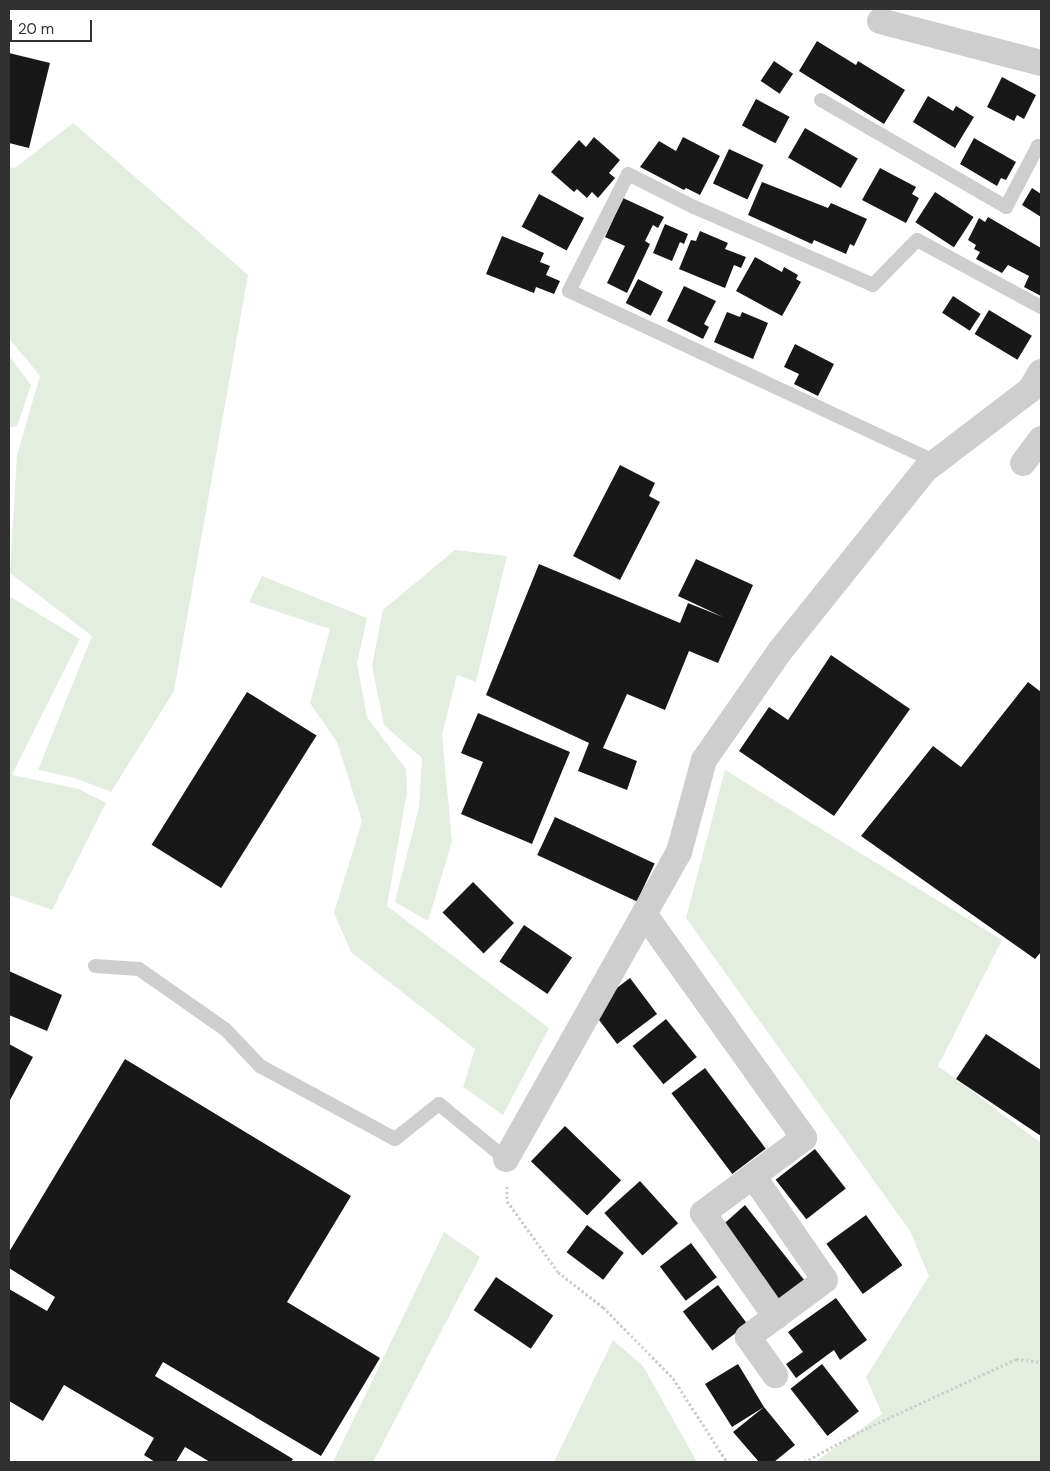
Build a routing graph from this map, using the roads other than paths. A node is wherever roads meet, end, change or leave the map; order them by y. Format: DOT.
graph roads {
  1 [pos="880,21"];
  2 [pos="1041,63"];
  3 [pos="821,100"];
  4 [pos="1041,148"];
  5 [pos="1041,307"];
  6 [pos="1041,372"];
  7 [pos="1041,440"];
  8 [pos="936,462"];
  9 [pos="1023,463"];
  10 [pos="645,915"];
  11 [pos="95,966"];
  12 [pos="506,1159"];
  13 [pos="753,1176"];
  14 [pos="776,1317"];
  15 [pos="775,1375"];
  1 -- 2 [label="street"];
  3 -- 4 [label="lane"];
  5 -- 8 [label="lane"];
  6 -- 8 [label="street"];
  7 -- 9 [label="street"];
  8 -- 10 [label="street"];
  10 -- 12 [label="street"];
  10 -- 13 [label="street"];
  11 -- 12 [label="lane"];
  13 -- 14 [label="street"];
  13 -- 14 [label="street"];
  14 -- 15 [label="street"];
}
